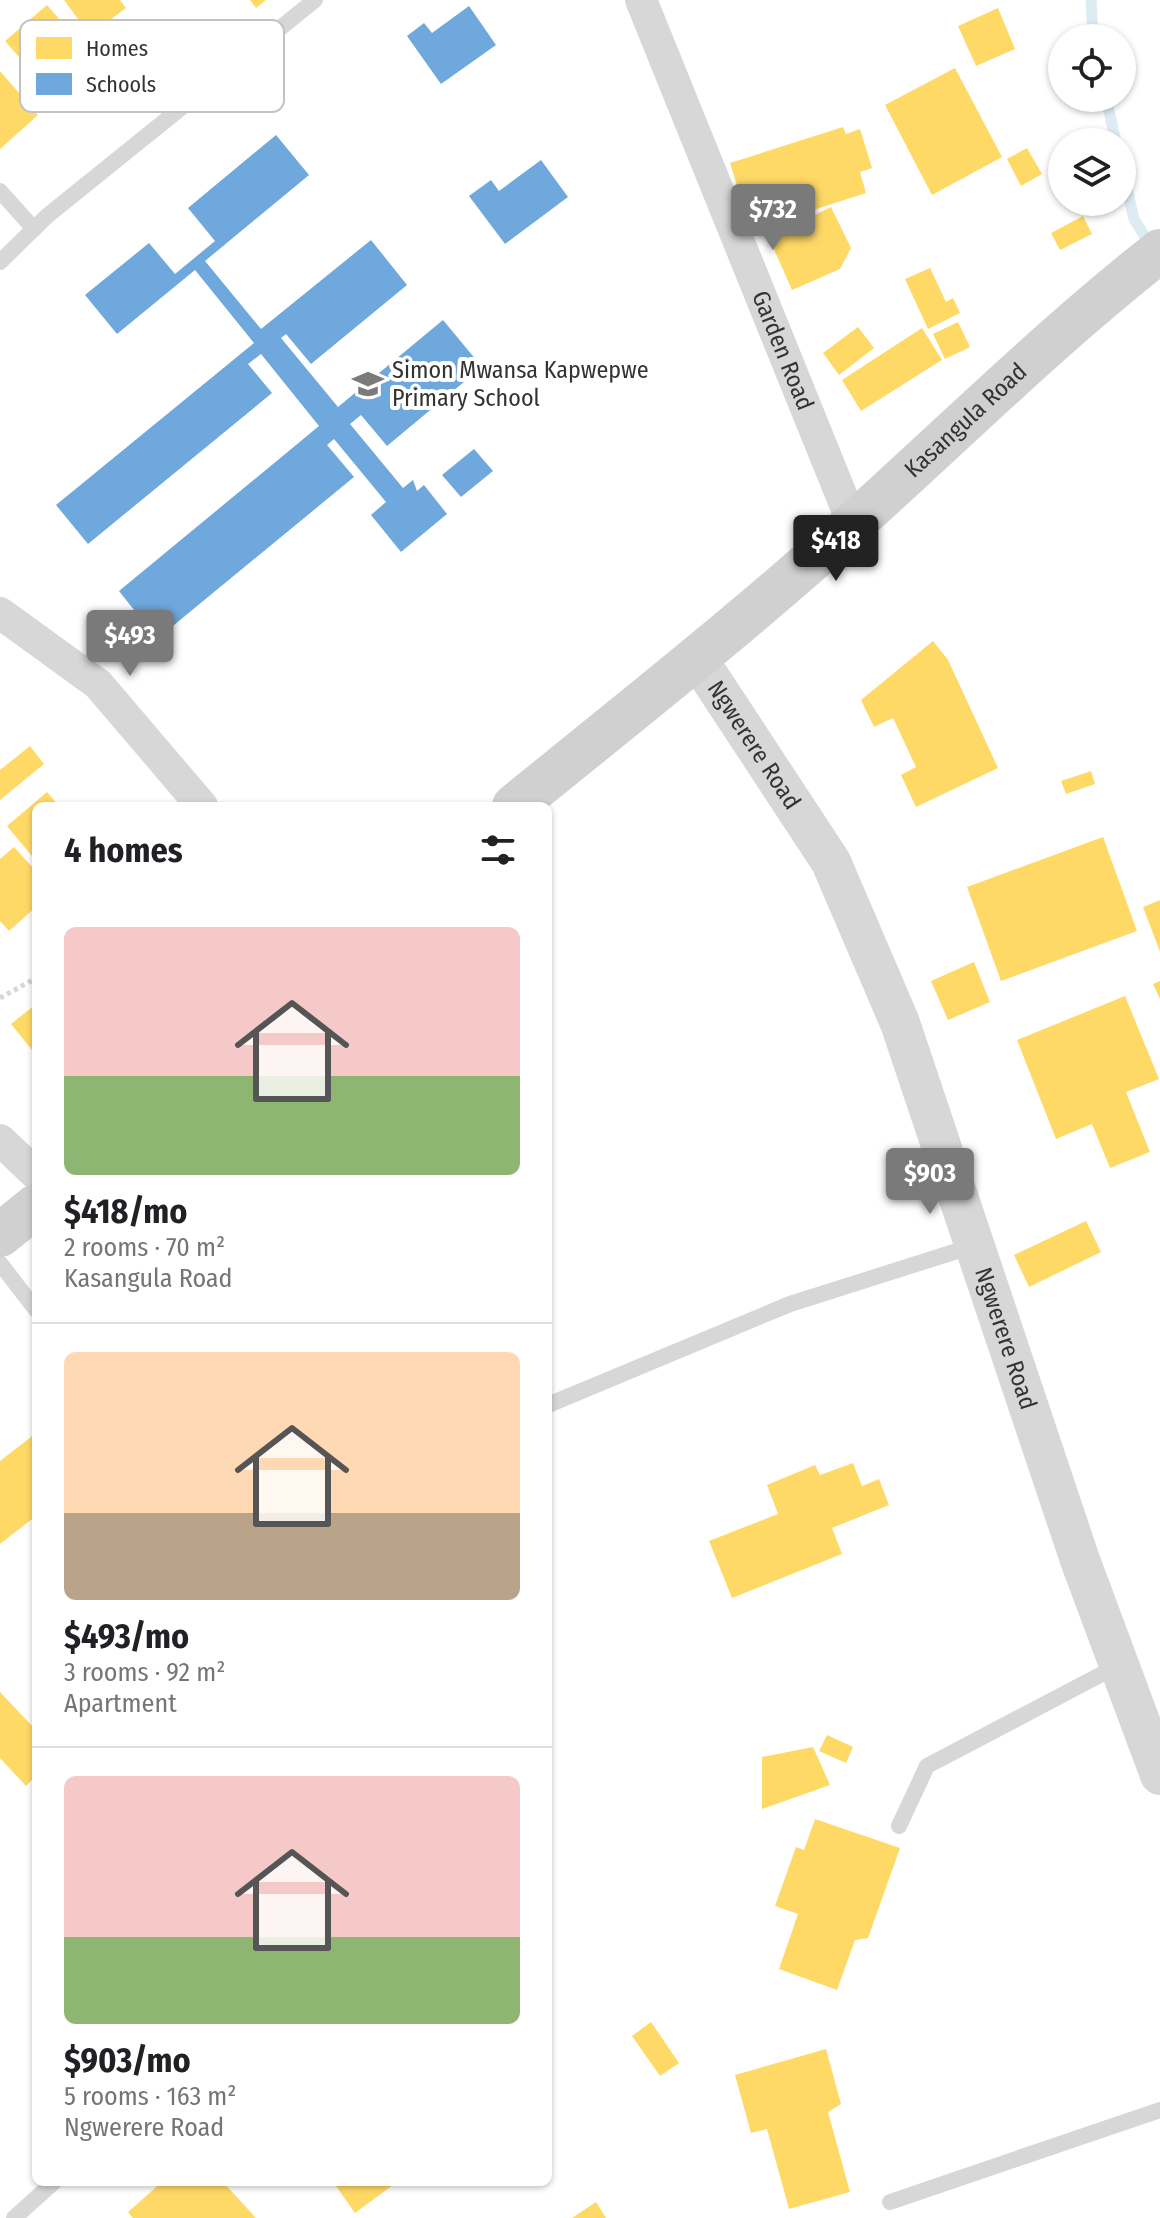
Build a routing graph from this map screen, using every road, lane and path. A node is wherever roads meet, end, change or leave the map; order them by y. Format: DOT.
graph roads {
  1 [pos="315,0"];
  2 [pos="641,0"];
  3 [pos="284,25"];
  4 [pos="176,112"];
  5 [pos="0,191"];
  6 [pos="34,229"];
  7 [pos="1160,251"];
  8 [pos="0,262"];
  9 [pos="853,524"];
  10 [pos="0,613"];
  11 [pos="697,658"];
  12 [pos="199,802"];
  13 [pos="519,802"];
  14 [pos="32,980"];
  15 [pos="0,998"];
  16 [pos="0,1140"];
  17 [pos="32,1170"];
  18 [pos="32,1209"];
  19 [pos="0,1235"];
  20 [pos="973,1246"];
  21 [pos="0,1263"];
  22 [pos="32,1305"];
  23 [pos="552,1403"];
  24 [pos="1119,1665"];
  25 [pos="1160,1775"];
  26 [pos="899,1826"];
  27 [pos="1160,2110"];
  28 [pos="50,2186"];
  29 [pos="890,2202"];
  30 [pos="14,2218"];
  1 -- 3 [label="lane"];
  2 -- 9 [label="street, Garden Road"];
  4 -- 6 [label="lane"];
  5 -- 6 [label="lane"];
  6 -- 8 [label="lane"];
  7 -- 9 [label="main road, Kasangula Road"];
  9 -- 11 [label="main road, Kasangula Road"];
  10 -- 12 [label="street"];
  11 -- 13 [label="main road, Kasangula Road"];
  11 -- 20 [label="street, Ngwerere Road"];
  14 -- 15 [label="path"];
  16 -- 17 [label="street"];
  18 -- 19 [label="main road"];
  20 -- 23 [label="lane"];
  20 -- 24 [label="street, Ngwerere Road"];
  21 -- 22 [label="lane"];
  24 -- 25 [label="street, Ngwerere Road"];
  24 -- 26 [label="lane"];
  27 -- 29 [label="lane"];
  28 -- 30 [label="lane"];
}
